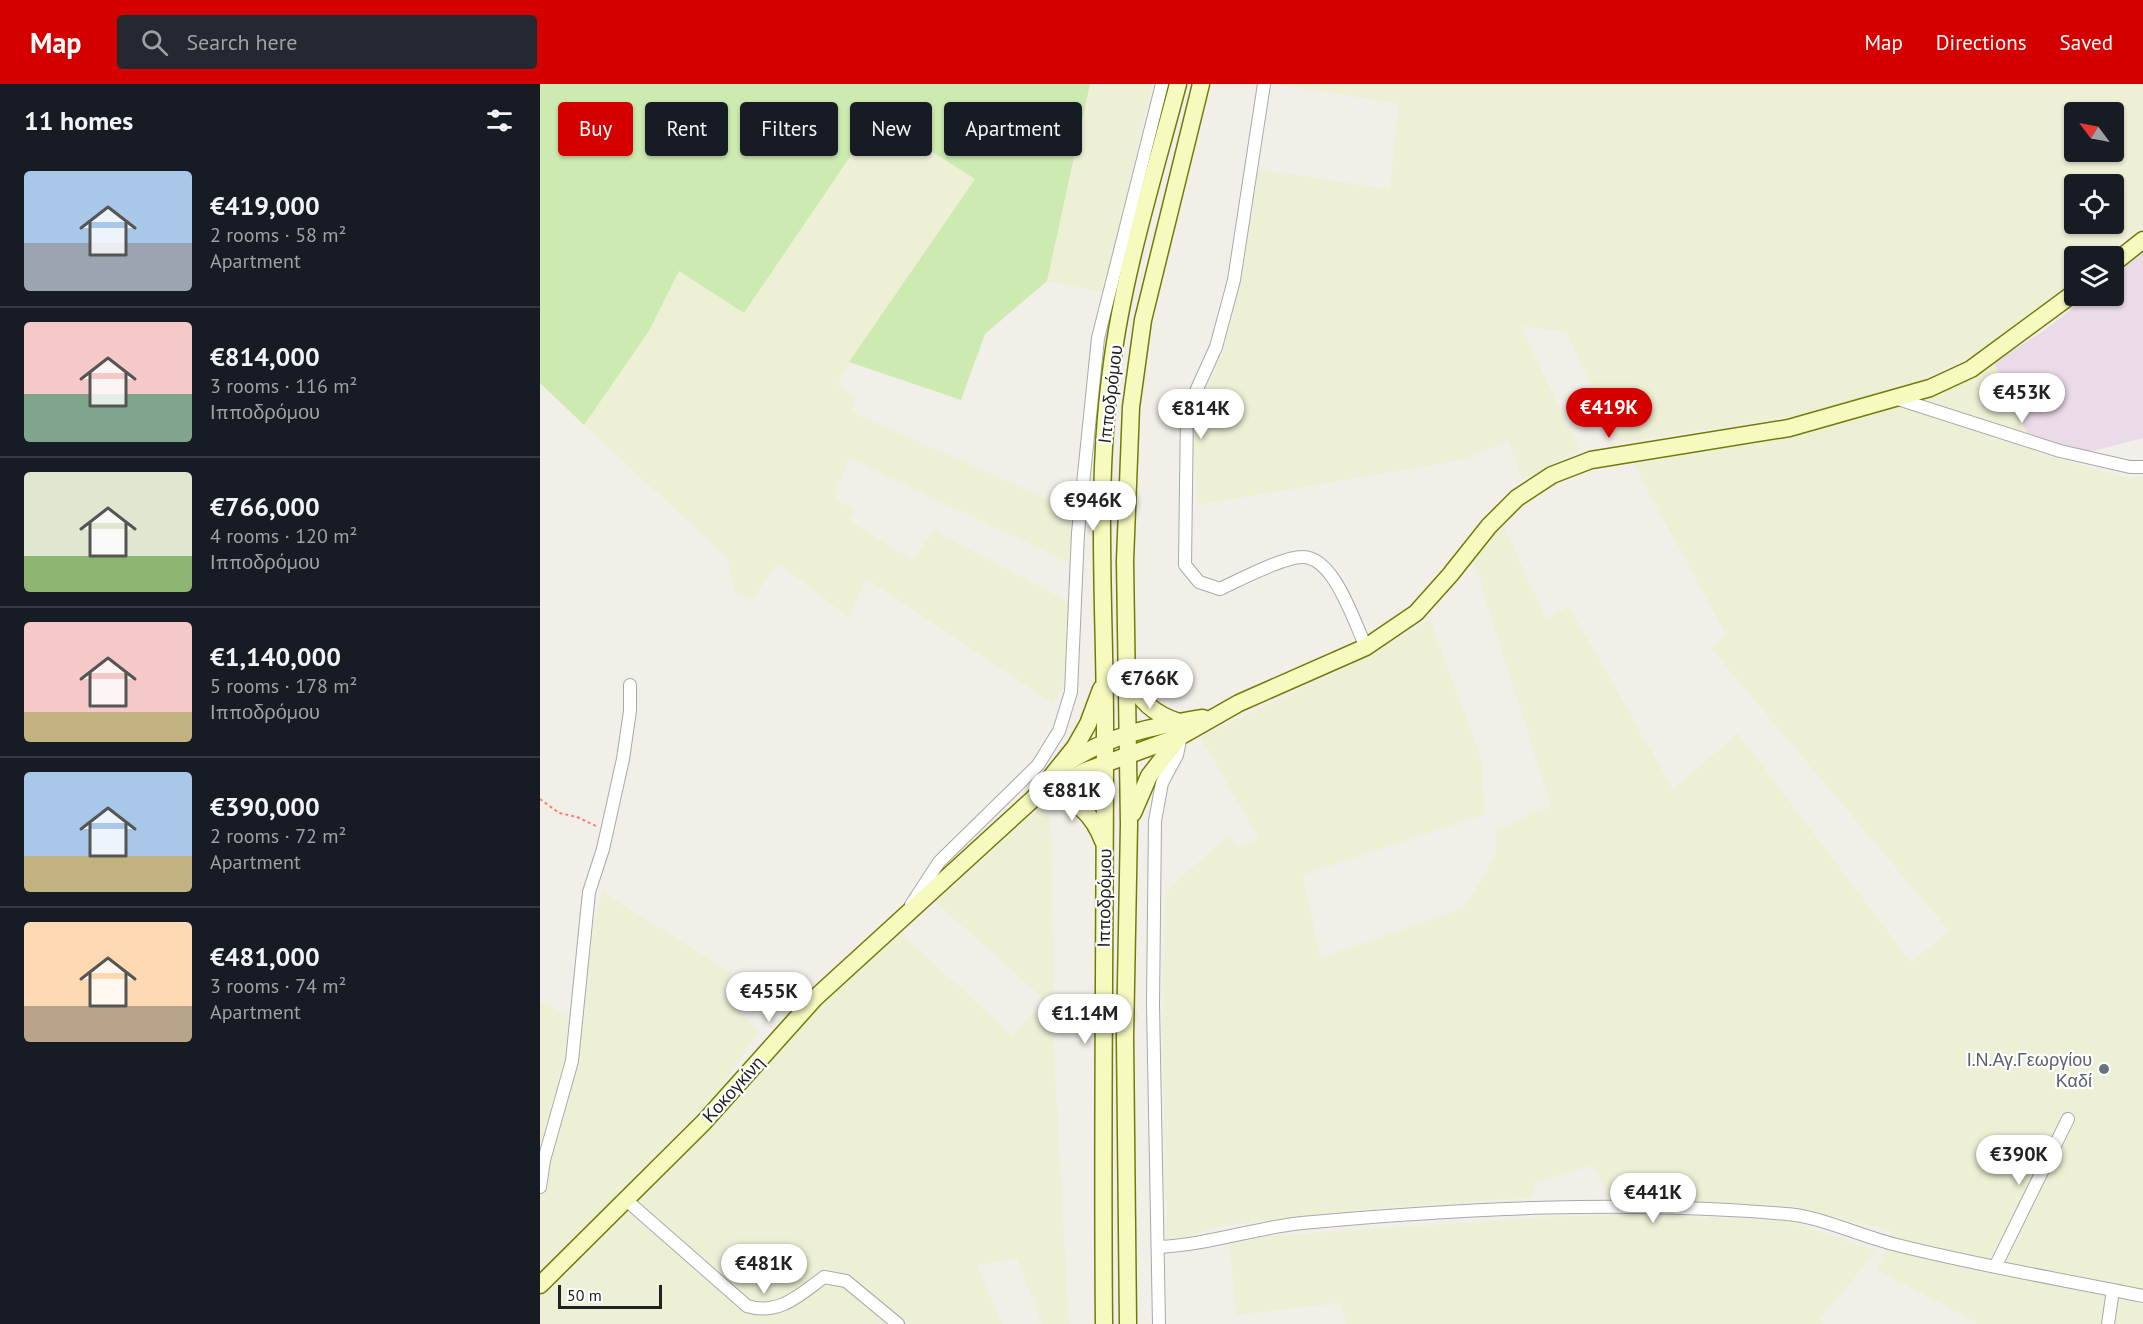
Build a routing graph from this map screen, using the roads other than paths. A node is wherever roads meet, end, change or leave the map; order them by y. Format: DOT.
graph roads {
  1 [pos="1162,84"];
  2 [pos="1178,84"];
  3 [pos="1201,84"];
  4 [pos="1264,84"];
  5 [pos="2143,240"];
  6 [pos="2124,255"];
  7 [pos="2064,300"];
  8 [pos="1898,399"];
  9 [pos="2143,468"];
  10 [pos="1365,647"];
  11 [pos="1129,666"];
  12 [pos="1105,674"];
  13 [pos="630,685"];
  14 [pos="1180,729"];
  15 [pos="1129,733"];
  16 [pos="1105,742"];
  17 [pos="1129,756"];
  18 [pos="1105,765"];
  19 [pos="1060,768"];
  20 [pos="1042,794"];
  21 [pos="1129,824"];
  22 [pos="1105,844"];
  23 [pos="903,916"];
  24 [pos="2068,1119"];
  25 [pos="540,1187"];
  26 [pos="626,1199"];
  27 [pos="1159,1247"];
  28 [pos="1996,1265"];
  29 [pos="541,1282"];
  30 [pos="2113,1290"];
  31 [pos="2143,1296"];
  32 [pos="898,1324"];
  33 [pos="1104,1324"];
  34 [pos="1128,1324"];
  35 [pos="1159,1324"];
  36 [pos="2108,1324"];
  1 -- 23 [label="street"];
  2 -- 12 [label="main road, Ιπποδρόμου"];
  3 -- 11 [label="main road, Ιπποδρόμου"];
  4 -- 10 [label="street"];
  5 -- 6 [label="main road"];
  7 -- 8 [label="main road"];
  8 -- 9 [label="street"];
  8 -- 10 [label="main road"];
  10 -- 14 [label="main road"];
  11 -- 14 [label="main road"];
  11 -- 15 [label="main road, Ιπποδρόμου"];
  12 -- 16 [label="main road, Ιπποδρόμου"];
  12 -- 19 [label="main road"];
  13 -- 25 [label="street"];
  14 -- 15 [label="main road"];
  14 -- 17 [label="main road"];
  14 -- 21 [label="main road"];
  14 -- 27 [label="street"];
  15 -- 16 [label="main road"];
  15 -- 17 [label="main road, Ιπποδρόμου"];
  16 -- 18 [label="main road, Ιπποδρόμου"];
  16 -- 19 [label="main road"];
  17 -- 18 [label="main road"];
  17 -- 21 [label="main road, Ιπποδρόμου"];
  18 -- 20 [label="main road"];
  18 -- 22 [label="main road, Ιπποδρόμου"];
  19 -- 20 [label="main road"];
  20 -- 22 [label="main road"];
  20 -- 23 [label="main road, Κοκογκίνη"];
  21 -- 34 [label="main road, Ιπποδρόμου"];
  22 -- 33 [label="main road, Ιπποδρόμου"];
  23 -- 26 [label="main road, Κοκογκίνη"];
  24 -- 28 [label="street"];
  26 -- 29 [label="main road, Κοκογκίνη"];
  26 -- 32 [label="street"];
  27 -- 28 [label="street"];
  27 -- 35 [label="street"];
  28 -- 30 [label="street"];
  30 -- 31 [label="street"];
  30 -- 36 [label="street"];
}
